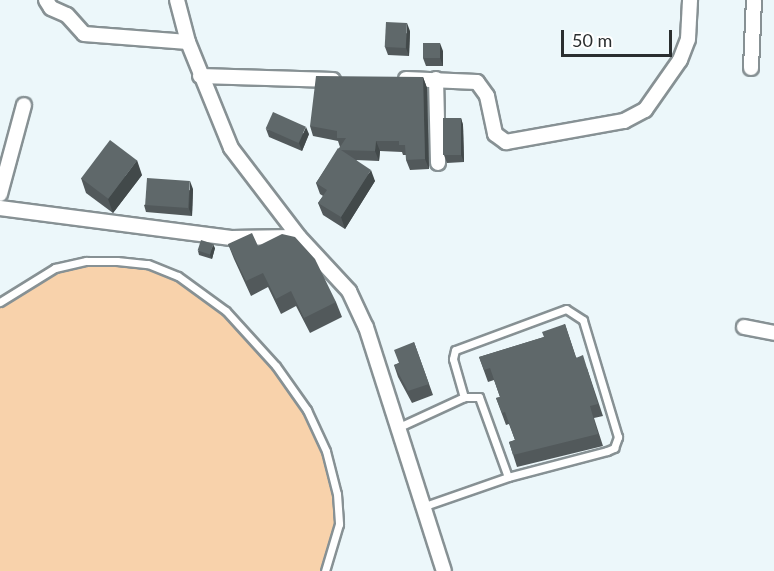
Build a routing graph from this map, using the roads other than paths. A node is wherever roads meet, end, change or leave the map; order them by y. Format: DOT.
graph roads {
  1 [pos="46,0"];
  2 [pos="177,0"];
  3 [pos="690,0"];
  4 [pos="754,0"];
  5 [pos="188,42"];
  6 [pos="751,68"];
  7 [pos="200,76"];
  8 [pos="389,79"];
  9 [pos="436,79"];
  10 [pos="354,80"];
  11 [pos="24,105"];
  12 [pos="438,163"];
  13 [pos="0,194"];
  14 [pos="0,208"];
  15 [pos="299,237"];
  16 [pos="0,302"];
  17 [pos="744,327"];
  18 [pos="774,333"];
  19 [pos="464,397"];
  20 [pos="397,428"];
  21 [pos="508,477"];
  22 [pos="422,507"];
  23 [pos="325,571"];
  24 [pos="444,571"];
  1 -- 5 [label="street"];
  2 -- 5 [label="street"];
  3 -- 9 [label="street"];
  4 -- 6 [label="street"];
  5 -- 7 [label="street"];
  7 -- 10 [label="street"];
  7 -- 15 [label="street"];
  8 -- 9 [label="street"];
  9 -- 12 [label="street"];
  11 -- 13 [label="street"];
  14 -- 15 [label="street"];
  15 -- 20 [label="street"];
  16 -- 23 [label="lane"];
  17 -- 18 [label="street"];
  19 -- 20 [label="lane"];
  19 -- 21 [label="lane"];
  19 -- 21 [label="lane"];
  20 -- 22 [label="street"];
  21 -- 22 [label="lane"];
  22 -- 24 [label="street"];
}
